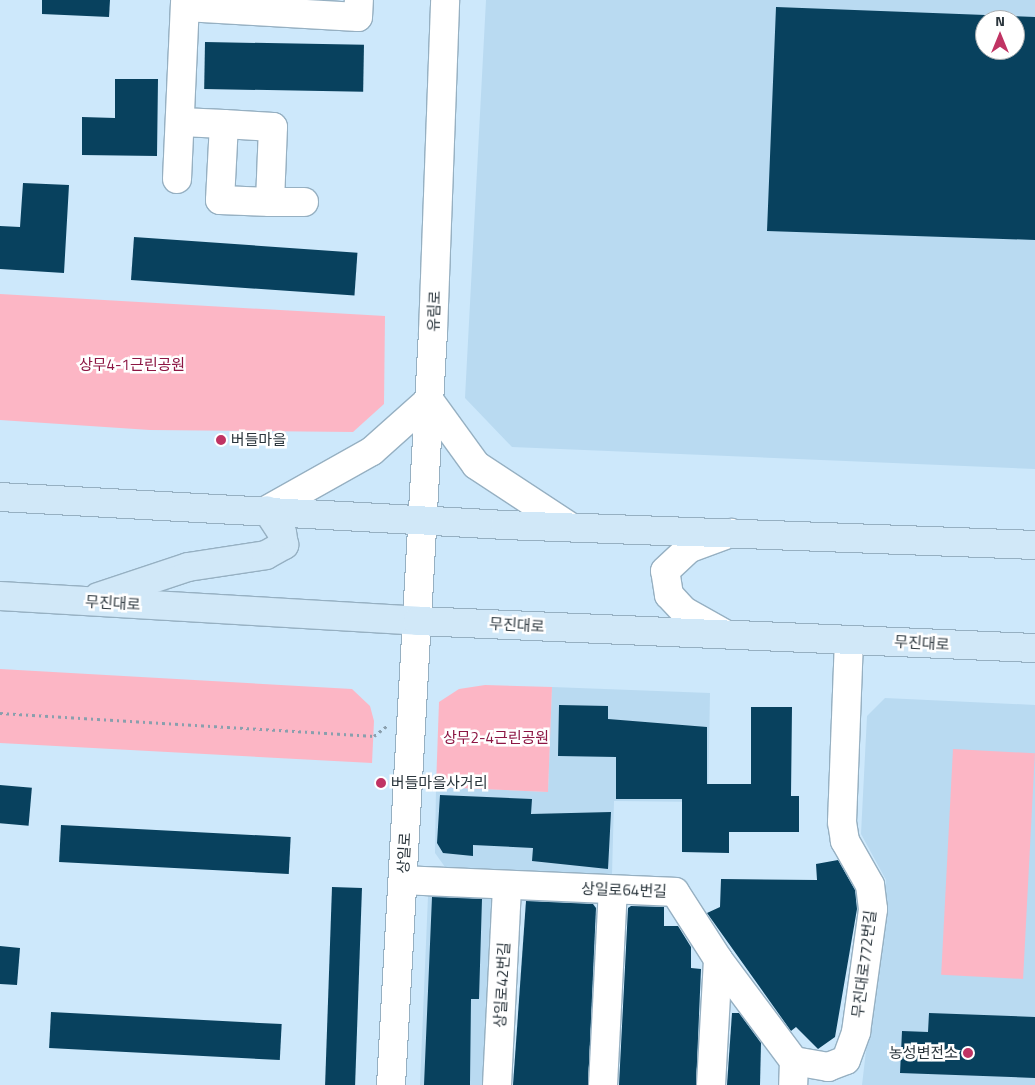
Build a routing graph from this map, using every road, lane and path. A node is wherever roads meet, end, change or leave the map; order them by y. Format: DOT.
graph roads {
  1 [pos="359,0"];
  2 [pos="445,0"];
  3 [pos="185,3"];
  4 [pos="279,6"];
  5 [pos="181,122"];
  6 [pos="224,124"];
  7 [pos="177,179"];
  8 [pos="270,202"];
  9 [pos="304,202"];
  10 [pos="429,400"];
  11 [pos="0,497"];
  12 [pos="267,510"];
  13 [pos="423,520"];
  14 [pos="569,526"];
  15 [pos="732,533"];
  16 [pos="1035,545"];
  17 [pos="0,596"];
  18 [pos="84,601"];
  19 [pos="418,621"];
  20 [pos="726,634"];
  21 [pos="848,640"];
  22 [pos="1035,648"];
  23 [pos="413,707"];
  24 [pos="0,713"];
  25 [pos="403,880"];
  26 [pos="507,885"];
  27 [pos="613,890"];
  28 [pos="718,959"];
  29 [pos="794,1073"];
  30 [pos="391,1085"];
  31 [pos="497,1085"];
  32 [pos="603,1085"];
  33 [pos="711,1085"];
  1 -- 4 [label="street"];
  2 -- 10 [label="street, 유림로"];
  3 -- 4 [label="street"];
  3 -- 5 [label="street"];
  5 -- 6 [label="street"];
  5 -- 7 [label="street"];
  6 -- 8 [label="street"];
  6 -- 8 [label="street"];
  8 -- 9 [label="street"];
  10 -- 12 [label="street"];
  10 -- 13 [label="street, 유림로"];
  10 -- 14 [label="street"];
  11 -- 12 [label="main road"];
  12 -- 13 [label="main road"];
  12 -- 18 [label="main road"];
  13 -- 14 [label="main road"];
  13 -- 19 [label="street, 유림로"];
  14 -- 15 [label="main road"];
  15 -- 16 [label="main road"];
  15 -- 20 [label="street"];
  17 -- 18 [label="main road, 무진대로"];
  18 -- 19 [label="main road, 무진대로"];
  19 -- 20 [label="main road, 무진대로"];
  19 -- 23 [label="street, 상일로"];
  20 -- 21 [label="main road, 무진대로"];
  21 -- 22 [label="main road, 무진대로"];
  21 -- 29 [label="street, 무진대로772번길"];
  23 -- 24 [label="path"];
  23 -- 25 [label="street, 상일로"];
  25 -- 26 [label="street, 상일로64번길"];
  25 -- 30 [label="street, 상일로"];
  26 -- 27 [label="street, 상일로64번길"];
  26 -- 31 [label="street, 상일로42번길"];
  27 -- 28 [label="street, 상일로64번길"];
  27 -- 32 [label="street"];
  28 -- 29 [label="street, 상일로64번길"];
  28 -- 33 [label="street"];
}
